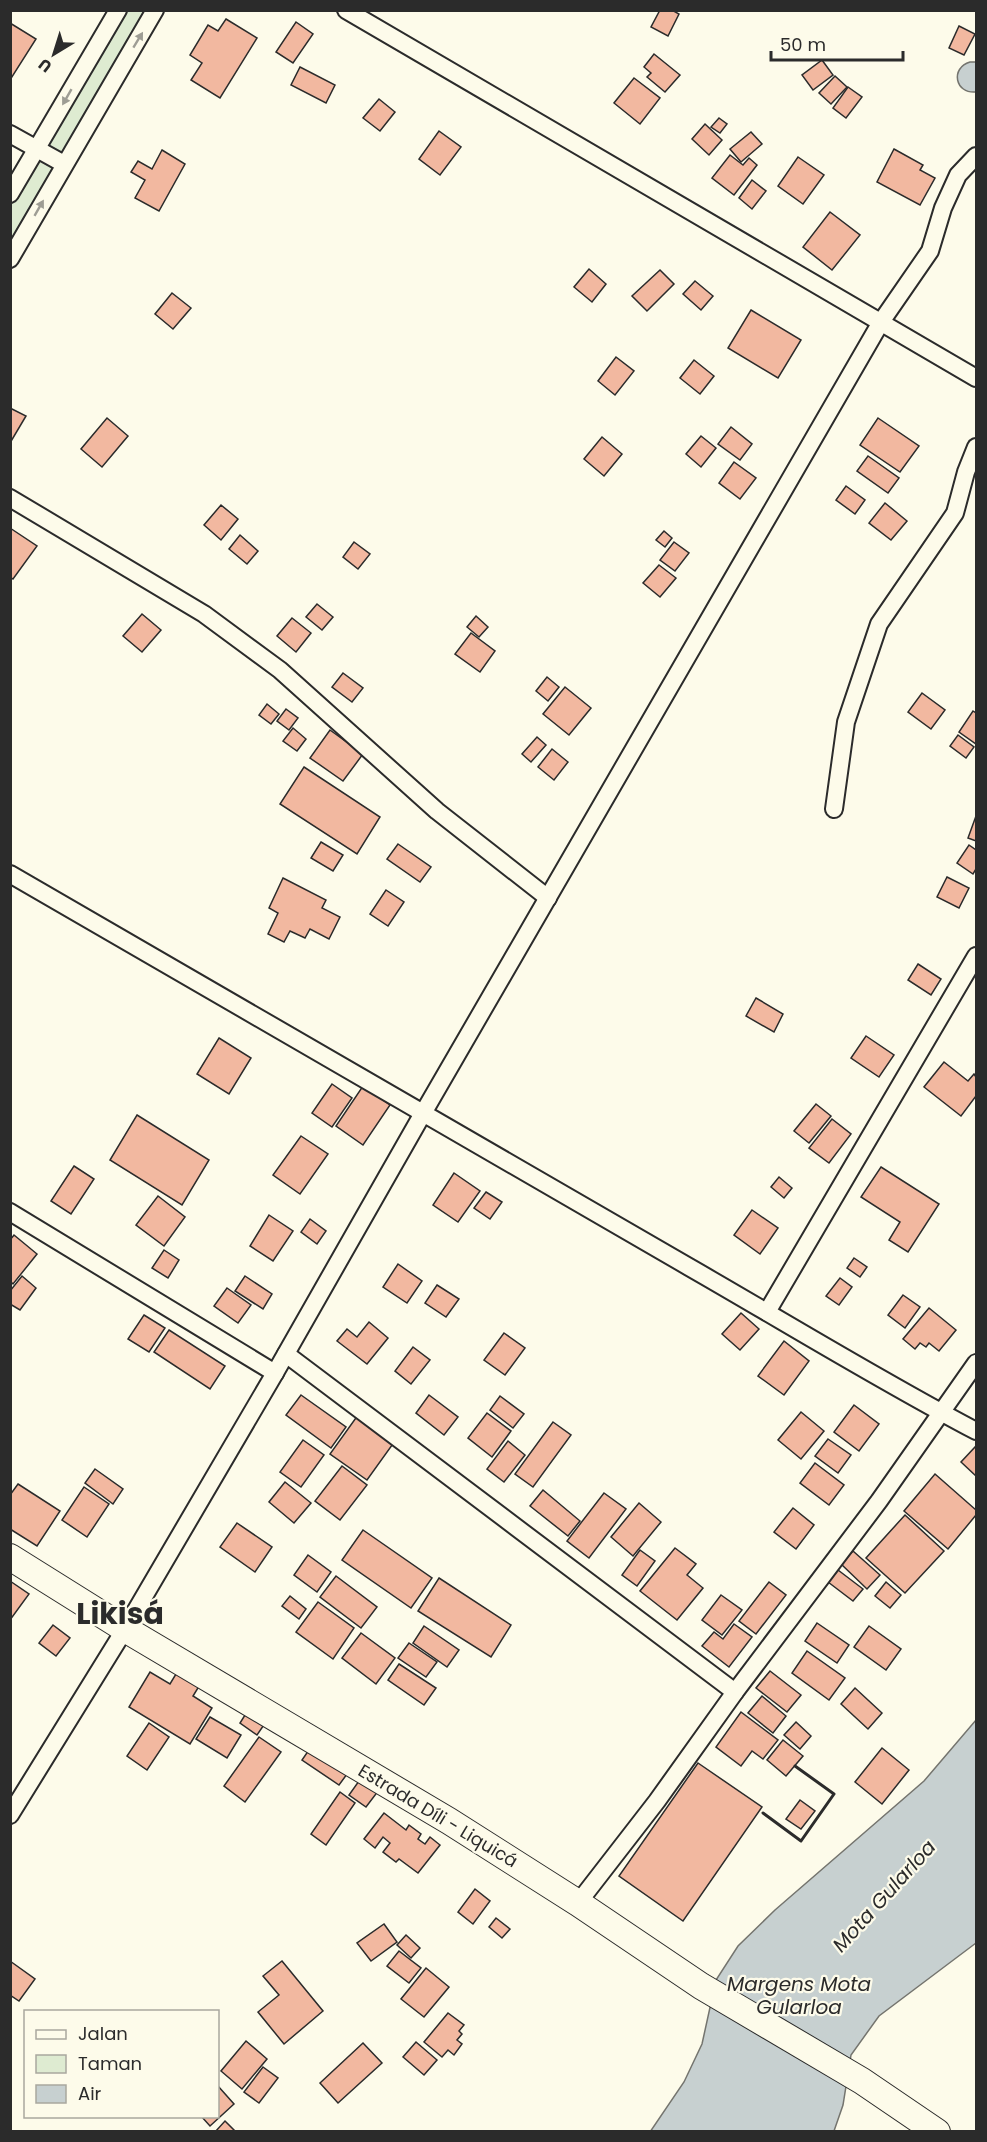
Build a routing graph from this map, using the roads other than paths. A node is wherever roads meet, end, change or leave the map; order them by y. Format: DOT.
graph roads {
  1 [pos="118,10"];
  2 [pos="155,10"];
  3 [pos="346,10"];
  4 [pos="10,134"];
  5 [pos="37,149"];
  6 [pos="976,156"];
  7 [pos="64,164"];
  8 [pos="10,194"];
  9 [pos="10,259"];
  10 [pos="881,322"];
  11 [pos="976,378"];
  12 [pos="976,447"];
  13 [pos="10,498"];
  14 [pos="834,809"];
  15 [pos="10,874"];
  16 [pos="548,898"];
  17 [pos="976,956"];
  18 [pos="422,1115"];
  19 [pos="10,1212"];
  20 [pos="767,1312"];
  21 [pos="286,1354"];
  22 [pos="976,1364"];
  23 [pos="275,1374"];
  24 [pos="941,1413"];
  25 [pos="976,1431"];
  26 [pos="10,1557"];
  27 [pos="125,1629"];
  28 [pos="735,1692"];
  29 [pos="10,1815"];
  30 [pos="578,1904"];
  31 [pos="937,2132"];
  1 -- 5 [label="street, one-way"];
  7 -- 2 [label="street, one-way"];
  3 -- 10 [label="street"];
  4 -- 5 [label="street"];
  5 -- 7 [label="street"];
  5 -- 8 [label="street"];
  6 -- 10 [label="street"];
  9 -- 7 [label="street, one-way"];
  10 -- 11 [label="street"];
  10 -- 16 [label="street"];
  12 -- 14 [label="street"];
  13 -- 16 [label="street"];
  15 -- 18 [label="street"];
  16 -- 18 [label="street"];
  17 -- 20 [label="street"];
  18 -- 20 [label="street"];
  18 -- 21 [label="street"];
  19 -- 23 [label="street"];
  20 -- 24 [label="street"];
  21 -- 23 [label="street"];
  21 -- 28 [label="street"];
  22 -- 24 [label="street"];
  23 -- 27 [label="street"];
  24 -- 25 [label="street"];
  24 -- 28 [label="street"];
  26 -- 27 [label="main road, Estrada Díli - Liquicá"];
  27 -- 29 [label="street"];
  27 -- 30 [label="main road, Estrada Díli - Liquicá"];
  28 -- 30 [label="street"];
  30 -- 31 [label="main road, Estrada Díli - Liquicá"];
}
